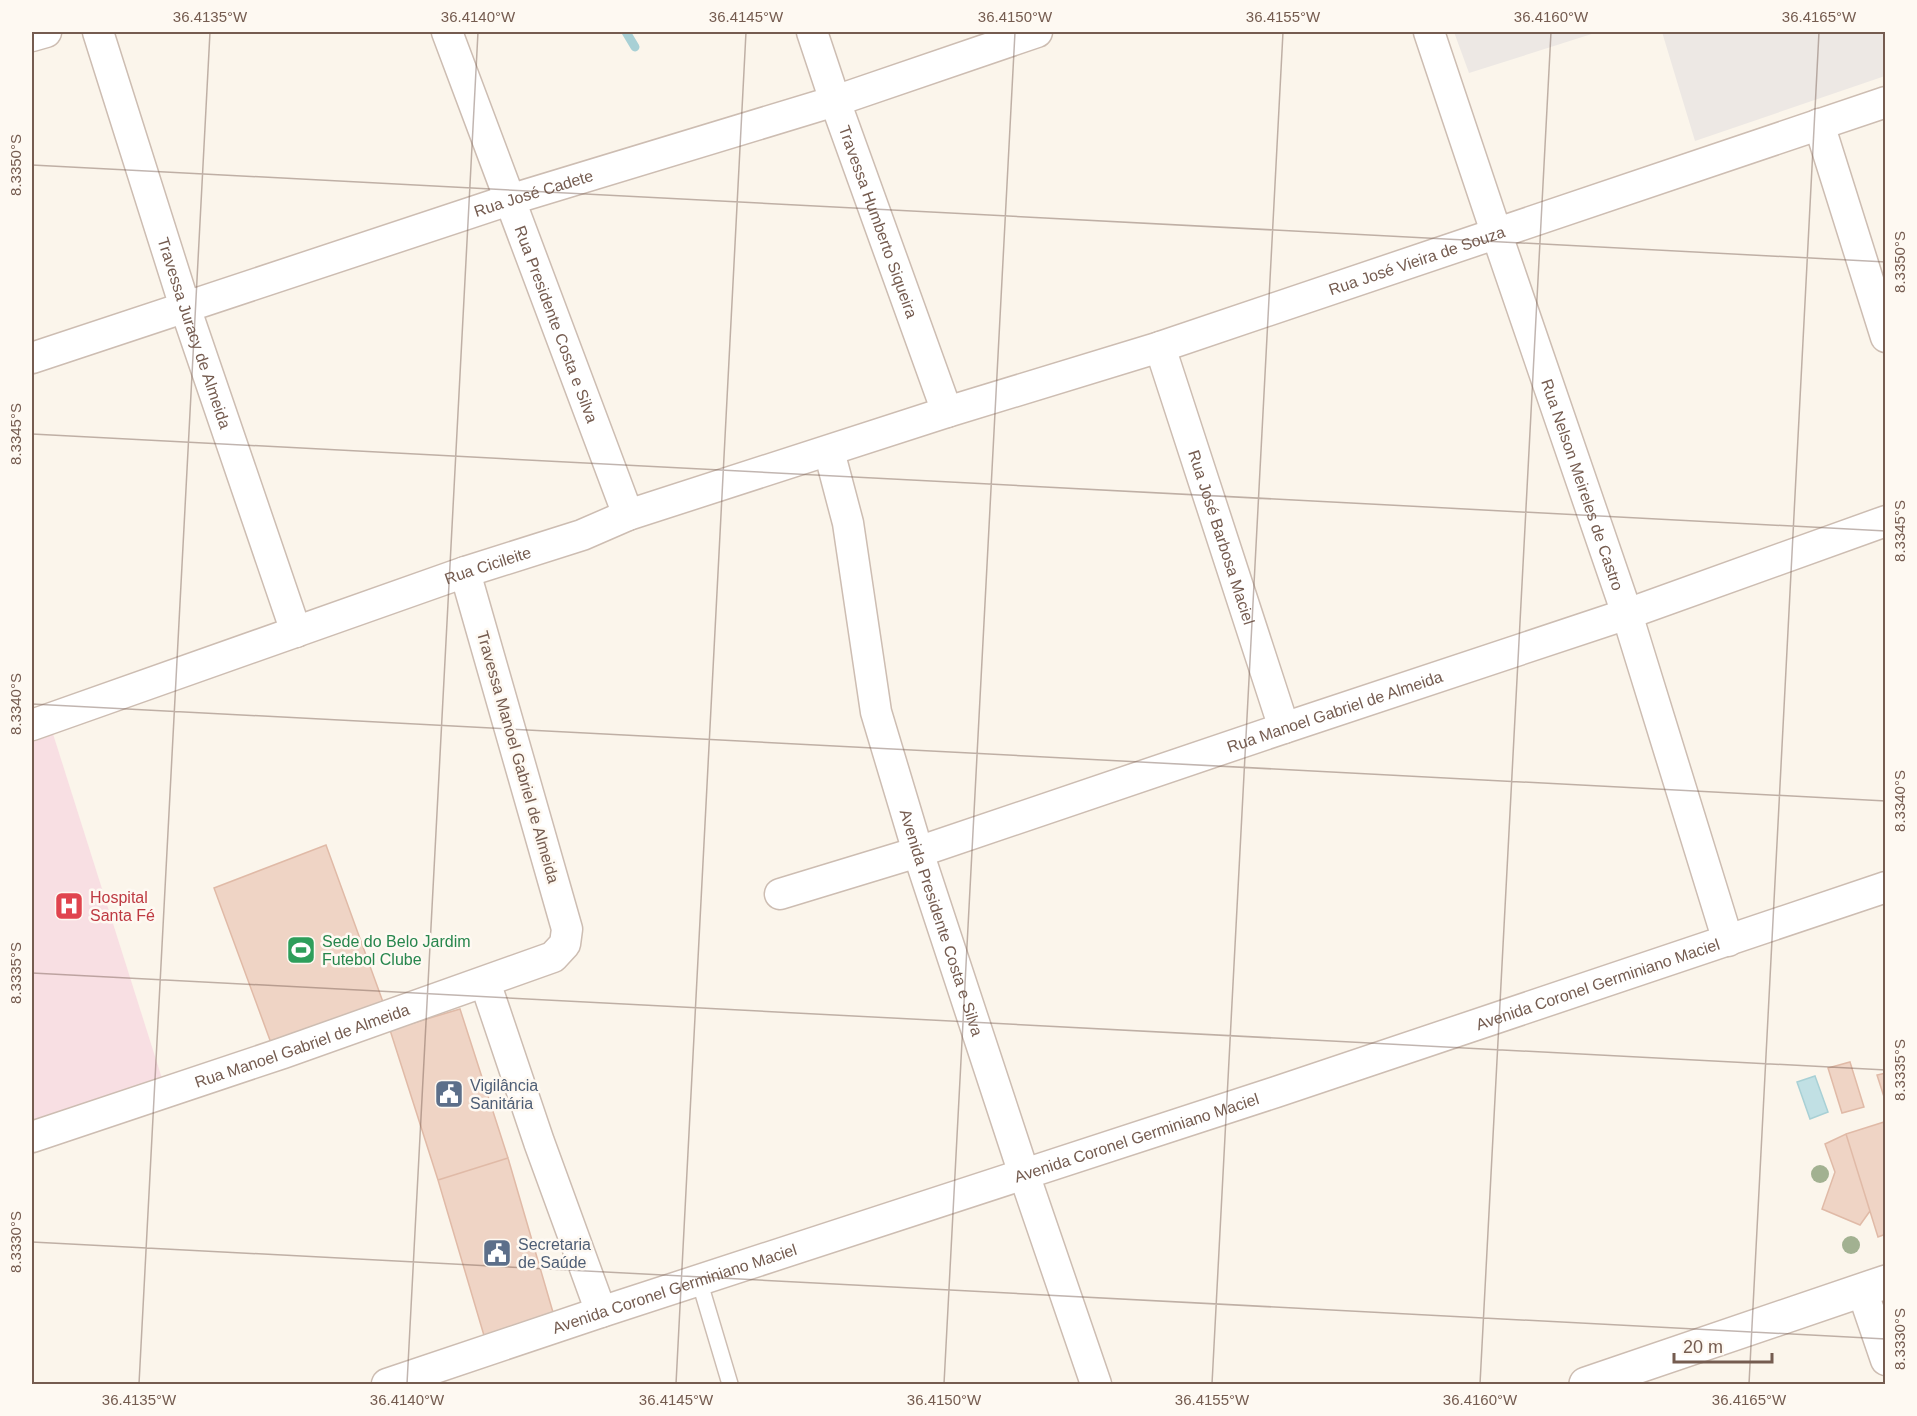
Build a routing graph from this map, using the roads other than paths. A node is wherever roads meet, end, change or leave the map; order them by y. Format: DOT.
graph roads {
  1 [pos="46,32"];
  2 [pos="98,32"];
  3 [pos="447,32"];
  4 [pos="812,32"];
  5 [pos="1037,32"];
  6 [pos="1429,32"];
  7 [pos="32,36"];
  8 [pos="835,101"];
  9 [pos="1886,102"];
  10 [pos="1819,124"];
  11 [pos="508,200"];
  12 [pos="1496,232"];
  13 [pos="185,307"];
  14 [pos="1886,337"];
  15 [pos="1160,347"];
  16 [pos="32,358"];
  17 [pos="946,412"];
  18 [pos="829,451"];
  19 [pos="628,515"];
  20 [pos="1886,521"];
  21 [pos="465,572"];
  22 [pos="1628,614"];
  23 [pos="296,632"];
  24 [pos="32,725"];
  25 [pos="1284,728"];
  26 [pos="918,852"];
  27 [pos="1886,887"];
  28 [pos="780,894"];
  29 [pos="1728,941"];
  30 [pos="565,944"];
  31 [pos="485,982"];
  32 [pos="32,1137"];
  33 [pos="1024,1174"];
  34 [pos="699,1280"];
  35 [pos="1874,1286"];
  36 [pos="601,1312"];
  37 [pos="1886,1360"];
  38 [pos="387,1384"];
  39 [pos="730,1384"];
  40 [pos="1096,1384"];
  41 [pos="1586,1384"];
  1 -- 7 [label="street"];
  2 -- 13 [label="street, Travessa Juracy de Almeida"];
  3 -- 11 [label="street, Rua Presidente Costa e Silva"];
  4 -- 8 [label="street, Travessa Humberto Siqueira"];
  5 -- 8 [label="street, Rua José Cadete"];
  6 -- 12 [label="street, Rua Nelson Meireles de Castro"];
  8 -- 11 [label="street, Rua José Cadete"];
  8 -- 17 [label="street, Travessa Humberto Siqueira"];
  9 -- 10 [label="street, Rua José Vieira de Souza"];
  10 -- 12 [label="street, Rua José Vieira de Souza"];
  10 -- 14 [label="street"];
  11 -- 13 [label="street, Rua José Cadete"];
  11 -- 19 [label="street, Rua Presidente Costa e Silva"];
  12 -- 15 [label="street, Rua José Vieira de Souza"];
  12 -- 22 [label="street, Rua Nelson Meireles de Castro"];
  13 -- 16 [label="street, Rua José Cadete"];
  13 -- 23 [label="street, Travessa Juracy de Almeida"];
  15 -- 17 [label="street, Rua José Vieira de Souza"];
  15 -- 25 [label="street, Rua José Barbosa Maciel"];
  17 -- 18 [label="street, Rua Cicileite"];
  18 -- 19 [label="street, Rua Cicileite"];
  18 -- 26 [label="street, Avenida Presidente Costa e Silva"];
  19 -- 21 [label="street, Rua Cicileite"];
  20 -- 22 [label="street, Rua Manoel Gabriel de Almeida"];
  21 -- 23 [label="street, Rua Cicileite"];
  21 -- 30 [label="street, Travessa Manoel Gabriel de Almeida"];
  22 -- 25 [label="street, Rua Manoel Gabriel de Almeida"];
  22 -- 29 [label="street, Rua Nelson Meireles de Castro"];
  23 -- 24 [label="street, Rua Cicileite"];
  25 -- 26 [label="street, Rua Manoel Gabriel de Almeida"];
  26 -- 28 [label="street, Rua Manoel Gabriel de Almeida"];
  26 -- 33 [label="street, Avenida Presidente Costa e Silva"];
  27 -- 29 [label="street, Avenida Coronel Germiniano Maciel"];
  29 -- 33 [label="street, Avenida Coronel Germiniano Maciel"];
  30 -- 31 [label="street, Rua Manoel Gabriel de Almeida"];
  31 -- 32 [label="street, Rua Manoel Gabriel de Almeida"];
  31 -- 36 [label="street"];
  33 -- 34 [label="street, Avenida Coronel Germiniano Maciel"];
  33 -- 40 [label="street, Avenida Presidente Costa e Silva"];
  34 -- 36 [label="street, Avenida Coronel Germiniano Maciel"];
  34 -- 39 [label="lane"];
  35 -- 37 [label="street"];
  35 -- 41 [label="street"];
  36 -- 38 [label="street, Avenida Coronel Germiniano Maciel"];
}
